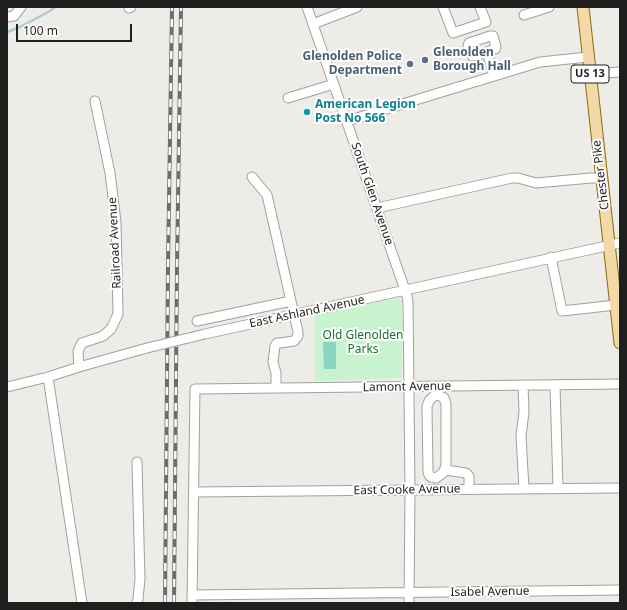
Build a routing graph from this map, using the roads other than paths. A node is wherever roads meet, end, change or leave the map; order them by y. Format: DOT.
graph roads {
  1 [pos="21,7"];
  2 [pos="307,7"];
  3 [pos="357,7"];
  4 [pos="443,7"];
  5 [pos="480,7"];
  6 [pos="549,7"];
  7 [pos="583,7"];
  8 [pos="524,15"];
  9 [pos="7,17"];
  10 [pos="313,24"];
  11 [pos="484,53"];
  12 [pos="588,56"];
  13 [pos="620,72"];
  14 [pos="590,74"];
  15 [pos="494,76"];
  16 [pos="334,84"];
  17 [pos="288,98"];
  18 [pos="95,101"];
  19 [pos="347,122"];
  20 [pos="252,177"];
  21 [pos="601,178"];
  22 [pos="377,208"];
  23 [pos="615,244"];
  24 [pos="551,257"];
  25 [pos="406,290"];
  26 [pos="291,301"];
  27 [pos="616,305"];
  28 [pos="294,315"];
  29 [pos="197,321"];
  30 [pos="620,343"];
  31 [pos="79,367"];
  32 [pos="48,377"];
  33 [pos="620,384"];
  34 [pos="523,385"];
  35 [pos="556,385"];
  36 [pos="7,387"];
  37 [pos="409,387"];
  38 [pos="276,388"];
  39 [pos="439,391"];
  40 [pos="138,462"];
  41 [pos="445,470"];
  42 [pos="436,478"];
  43 [pos="558,488"];
  44 [pos="620,488"];
  45 [pos="469,489"];
  46 [pos="524,489"];
  47 [pos="410,490"];
  48 [pos="436,490"];
  49 [pos="194,492"];
  50 [pos="620,590"];
  51 [pos="410,593"];
  52 [pos="192,599"];
  53 [pos="82,603"];
  54 [pos="137,603"];
  55 [pos="410,603"];
  1 -- 9 [label="street"];
  2 -- 10 [label="street, South Glen Avenue"];
  3 -- 10 [label="street"];
  4 -- 5 [label="street"];
  6 -- 8 [label="street"];
  7 -- 12 [label="main road, Chester Pike / US 13"];
  10 -- 16 [label="street, South Glen Avenue"];
  11 -- 15 [label="street"];
  12 -- 14 [label="main road, Chester Pike / US 13"];
  12 -- 15 [label="street"];
  13 -- 14 [label="street"];
  14 -- 21 [label="main road, Chester Pike / US 13"];
  15 -- 19 [label="street"];
  16 -- 17 [label="street"];
  16 -- 19 [label="street, South Glen Avenue"];
  18 -- 31 [label="street, Railroad Avenue"];
  19 -- 22 [label="street, South Glen Avenue"];
  20 -- 26 [label="street"];
  21 -- 22 [label="street"];
  21 -- 23 [label="main road, Chester Pike / US 13"];
  22 -- 25 [label="street, South Glen Avenue"];
  23 -- 24 [label="street, East Ashland Avenue"];
  23 -- 27 [label="main road, Chester Pike / US 13"];
  24 -- 25 [label="street, East Ashland Avenue"];
  24 -- 27 [label="street"];
  25 -- 28 [label="street, East Ashland Avenue"];
  25 -- 37 [label="street, South Glen Avenue"];
  26 -- 28 [label="street"];
  26 -- 29 [label="street"];
  27 -- 30 [label="main road, Chester Pike / US 13"];
  28 -- 31 [label="street, East Ashland Avenue, bridge"];
  28 -- 38 [label="street"];
  31 -- 32 [label="street, East Ashland Avenue"];
  32 -- 36 [label="street, East Ashland Avenue"];
  32 -- 53 [label="street"];
  33 -- 35 [label="street, Lamont Avenue"];
  34 -- 35 [label="street, Lamont Avenue"];
  34 -- 39 [label="street, Lamont Avenue"];
  34 -- 46 [label="street"];
  35 -- 43 [label="street"];
  37 -- 38 [label="street, Lamont Avenue"];
  37 -- 39 [label="street, Lamont Avenue"];
  37 -- 47 [label="street, South Glen Avenue"];
  38 -- 49 [label="street, Lamont Avenue"];
  39 -- 41 [label="street"];
  39 -- 42 [label="street"];
  40 -- 54 [label="street"];
  41 -- 42 [label="street"];
  41 -- 45 [label="street"];
  42 -- 48 [label="street"];
  43 -- 44 [label="street, East Cooke Avenue"];
  43 -- 46 [label="street, East Cooke Avenue"];
  45 -- 46 [label="street, East Cooke Avenue"];
  45 -- 48 [label="street, East Cooke Avenue"];
  47 -- 48 [label="street, East Cooke Avenue"];
  47 -- 49 [label="street, East Cooke Avenue"];
  47 -- 51 [label="street, South Glen Avenue"];
  49 -- 52 [label="street"];
  50 -- 51 [label="street, Isabel Avenue"];
  51 -- 52 [label="street, Isabel Avenue"];
  51 -- 55 [label="street, South Glen Avenue"];
}
